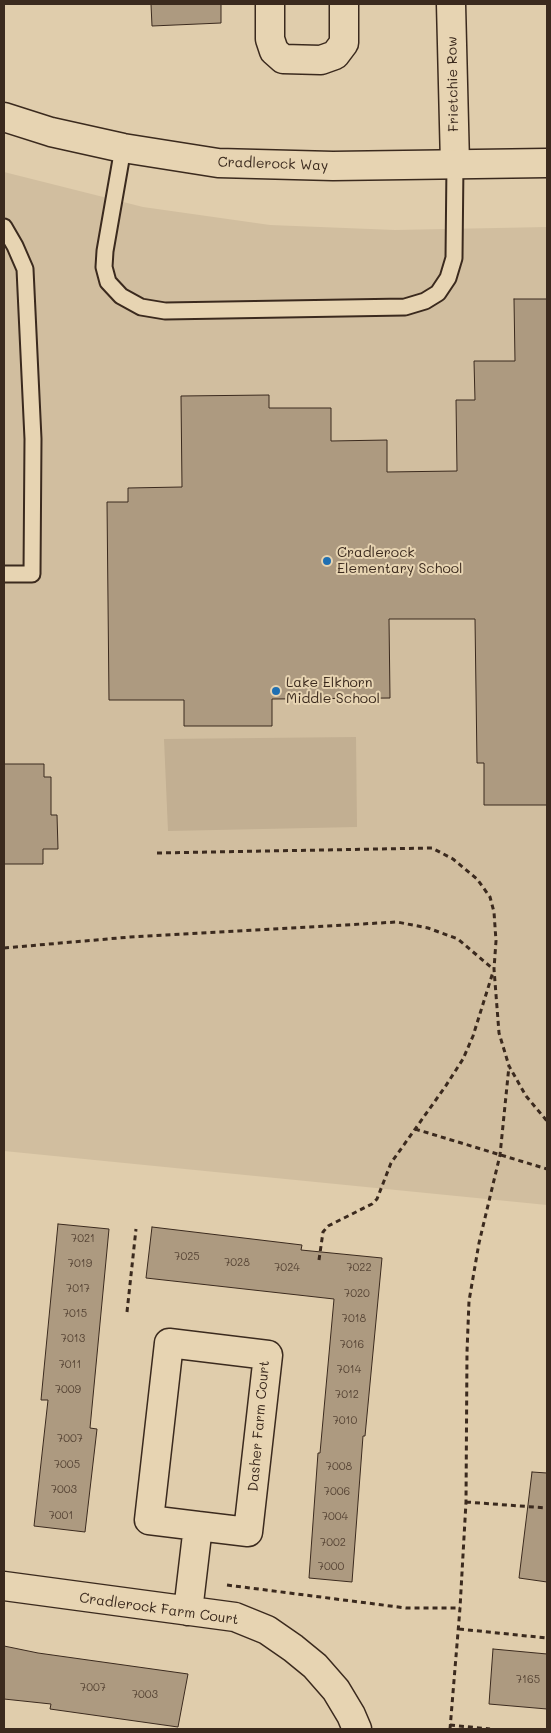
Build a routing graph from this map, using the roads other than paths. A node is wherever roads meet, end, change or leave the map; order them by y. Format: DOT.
graph roads {
  1 [pos="270,4"];
  2 [pos="344,4"];
  3 [pos="451,4"];
  4 [pos="4,117"];
  5 [pos="123,148"];
  6 [pos="547,163"];
  7 [pos="455,164"];
  8 [pos="4,227"];
  9 [pos="4,574"];
  10 [pos="198,1526"];
  11 [pos="4,1586"];
  12 [pos="188,1612"];
  13 [pos="357,1729"];
  1 -- 2 [label="street"];
  3 -- 7 [label="street, Frietchie Row"];
  4 -- 5 [label="street, Cradlerock Way"];
  5 -- 7 [label="street, Cradlerock Way"];
  5 -- 7 [label="lane"];
  6 -- 7 [label="street, Cradlerock Way"];
  8 -- 9 [label="lane"];
  10 -- 10 [label="street, Dasher Farm Court"];
  10 -- 12 [label="street"];
  11 -- 12 [label="street, Cradlerock Farm Court"];
  12 -- 13 [label="street, Cradlerock Farm Court"];
}
